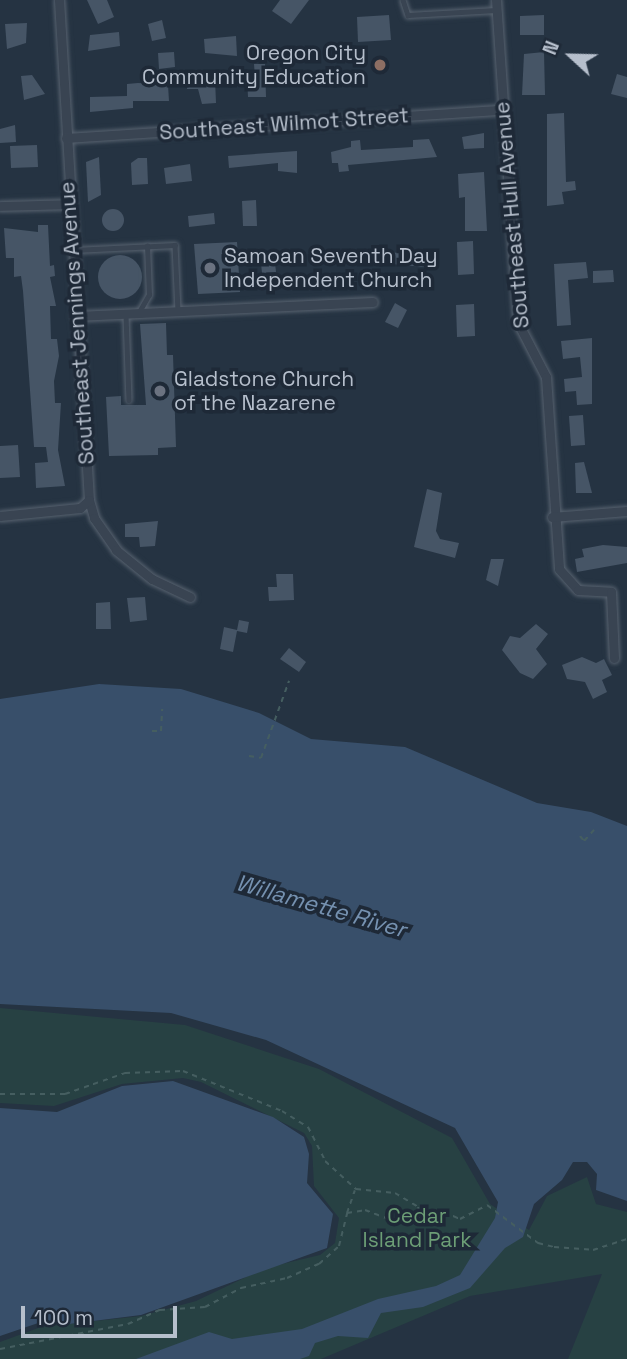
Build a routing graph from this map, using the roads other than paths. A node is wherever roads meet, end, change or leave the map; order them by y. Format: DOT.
graph roads {
  1 [pos="59,0"];
  2 [pos="403,0"];
  3 [pos="496,5"];
  4 [pos="501,110"];
  5 [pos="66,138"];
  6 [pos="69,204"];
  7 [pos="0,206"];
  8 [pos="147,246"];
  9 [pos="72,250"];
  10 [pos="373,303"];
  11 [pos="178,312"];
  12 [pos="138,313"];
  13 [pos="126,314"];
  14 [pos="76,316"];
  15 [pos="129,400"];
  16 [pos="89,500"];
  17 [pos="627,511"];
  18 [pos="0,516"];
  19 [pos="552,517"];
  20 [pos="190,597"];
  21 [pos="614,658"];
  1 -- 5 [label="street, Southeast Jennings Avenue"];
  2 -- 3 [label="lane"];
  3 -- 4 [label="street, Southeast Hull Avenue"];
  4 -- 5 [label="street, Southeast Wilmot Street"];
  4 -- 19 [label="street, Southeast Hull Avenue"];
  5 -- 6 [label="street, Southeast Jennings Avenue"];
  6 -- 7 [label="street"];
  6 -- 9 [label="street, Southeast Jennings Avenue"];
  8 -- 9 [label="lane"];
  8 -- 11 [label="lane"];
  8 -- 12 [label="lane"];
  9 -- 14 [label="street, Southeast Jennings Avenue"];
  10 -- 11 [label="street"];
  11 -- 12 [label="street"];
  12 -- 13 [label="street"];
  13 -- 14 [label="street"];
  13 -- 15 [label="lane"];
  14 -- 16 [label="street, Southeast Jennings Avenue"];
  16 -- 18 [label="street"];
  16 -- 20 [label="street, Southeast Jennings Avenue"];
  17 -- 19 [label="street"];
  19 -- 21 [label="street, Southeast Hull Avenue"];
}
